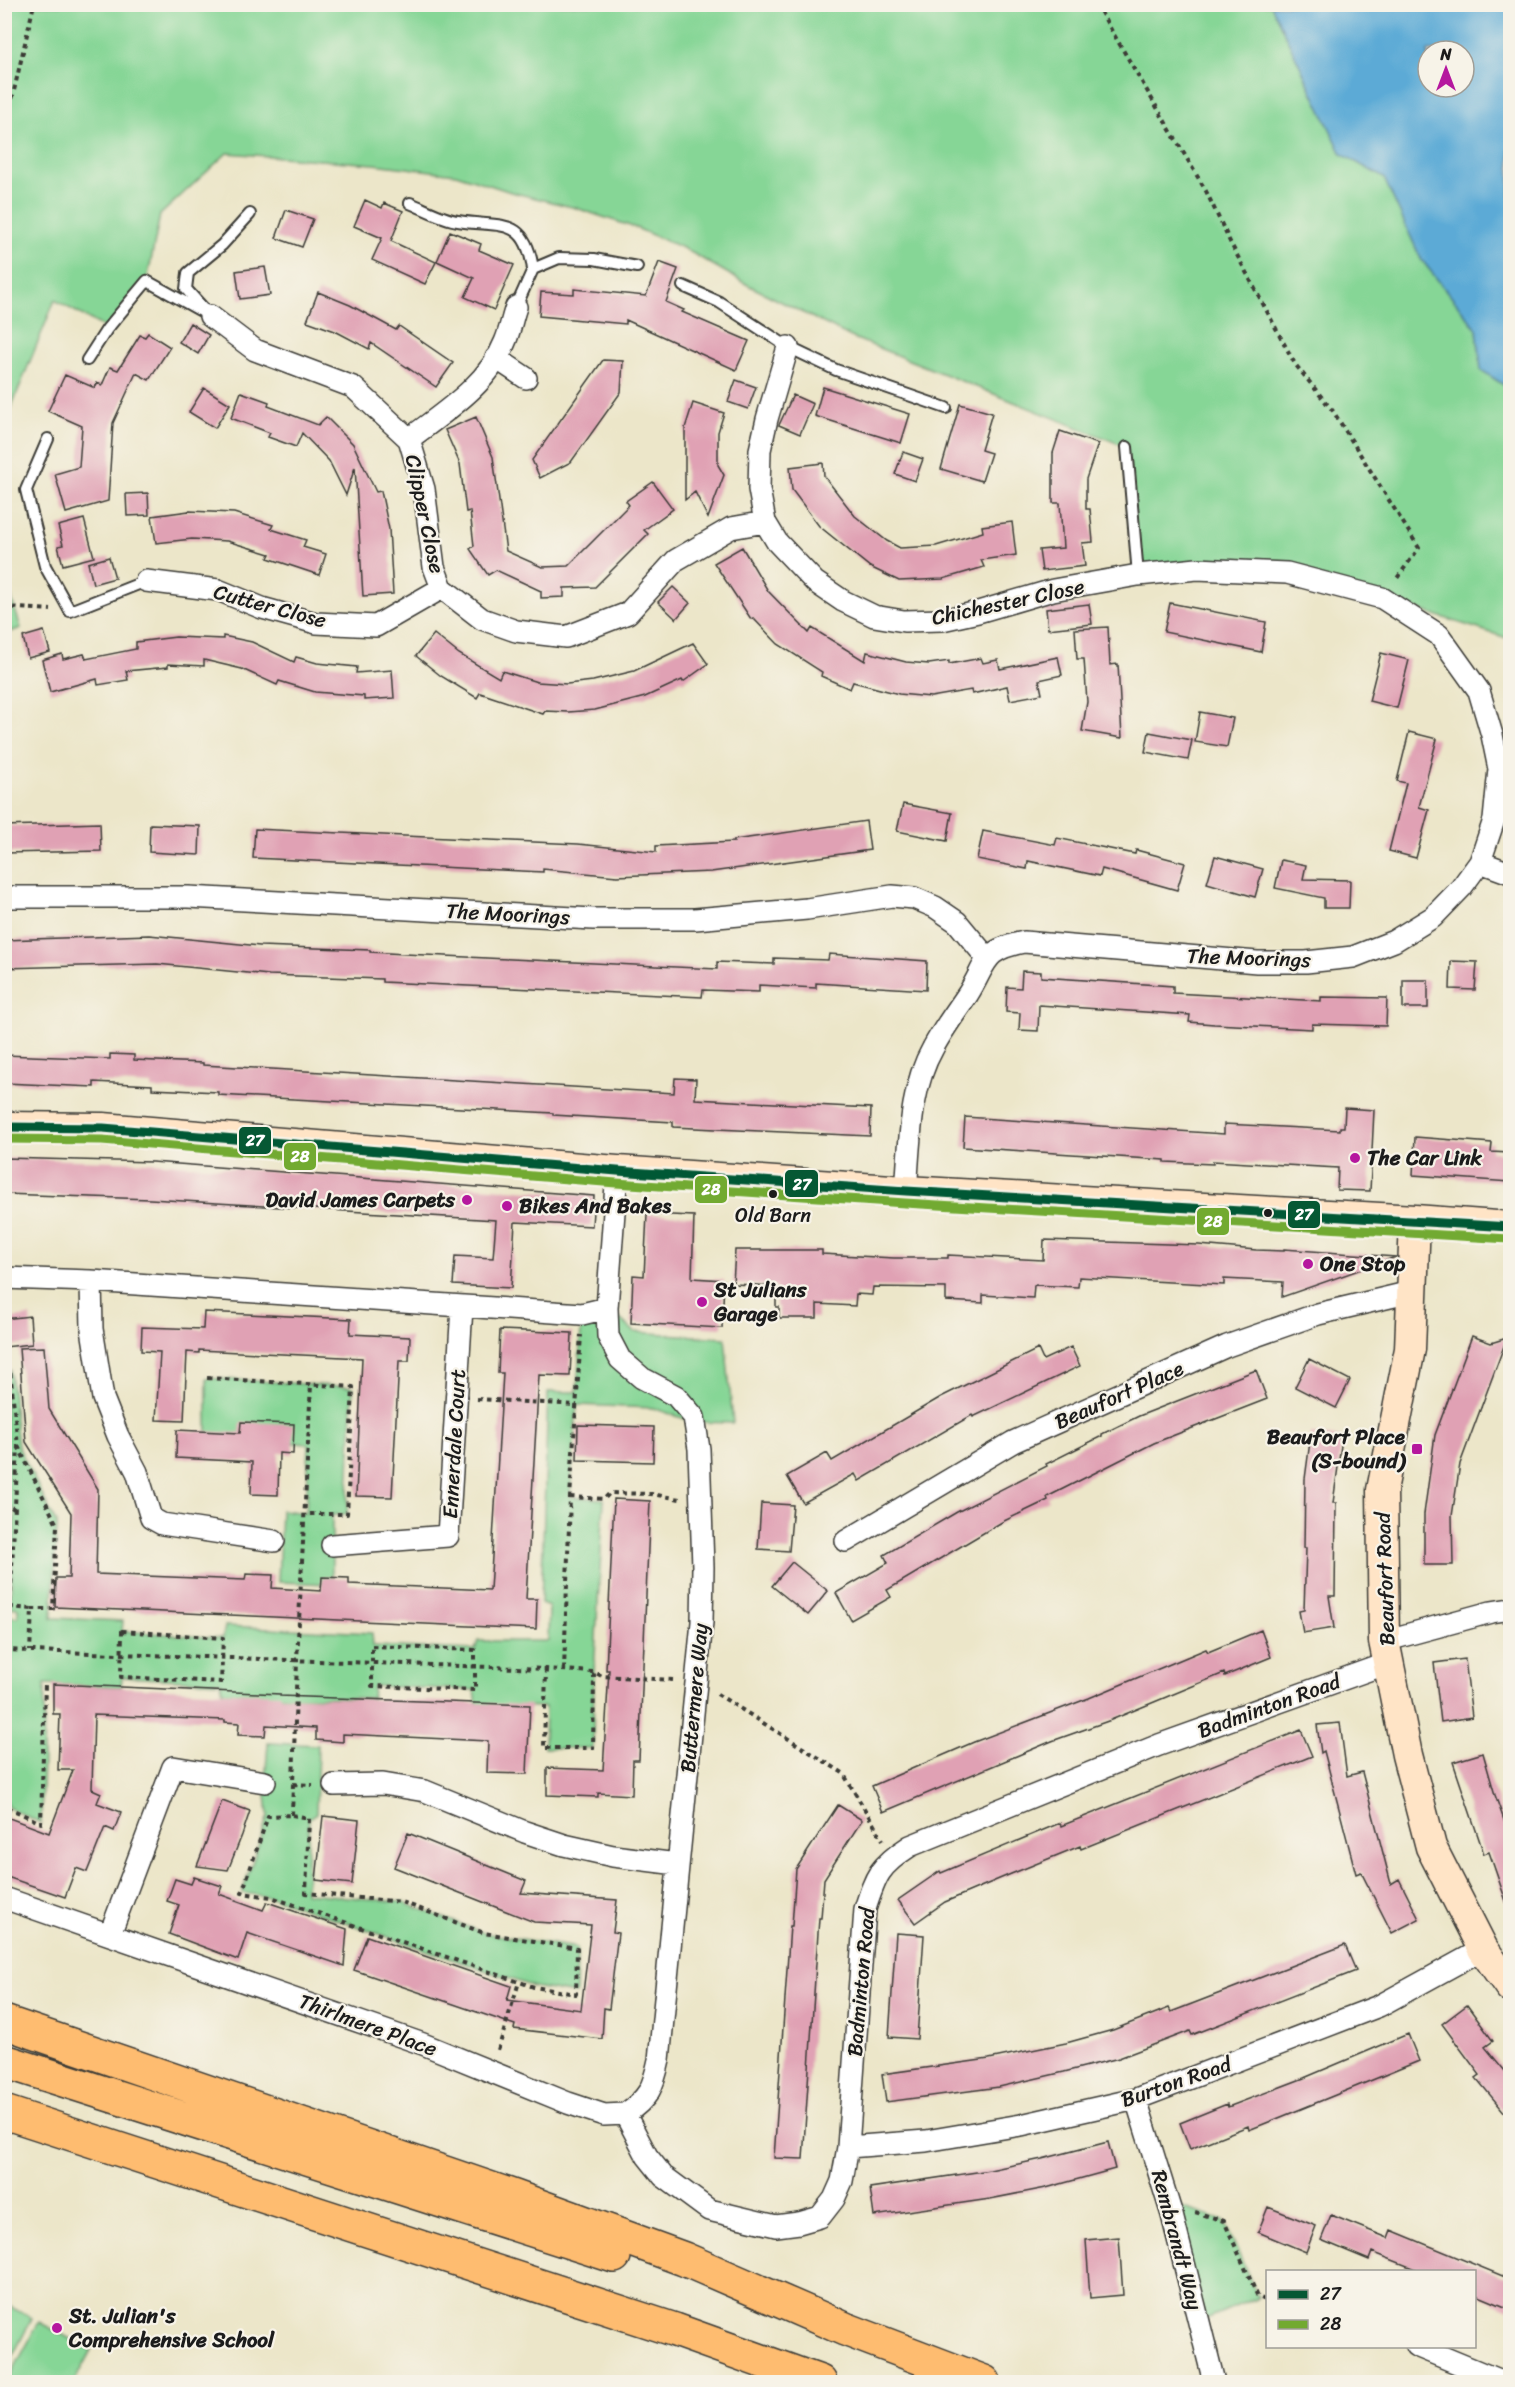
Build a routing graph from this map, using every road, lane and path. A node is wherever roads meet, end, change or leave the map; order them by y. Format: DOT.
graph roads {
  1 [pos="34,4"];
  2 [pos="1096,4"];
  3 [pos="4,134"];
  4 [pos="410,202"];
  5 [pos="250,214"];
  6 [pos="637,267"];
  7 [pos="532,268"];
  8 [pos="683,286"];
  9 [pos="516,306"];
  10 [pos="210,316"];
  11 [pos="788,347"];
  12 [pos="496,358"];
  13 [pos="87,360"];
  14 [pos="526,378"];
  15 [pos="945,408"];
  16 [pos="48,439"];
  17 [pos="409,439"];
  18 [pos="1127,447"];
  19 [pos="765,522"];
  20 [pos="1287,573"];
  21 [pos="1138,575"];
  22 [pos="146,581"];
  23 [pos="442,588"];
  24 [pos="1382,598"];
  25 [pos="4,607"];
  26 [pos="70,611"];
  27 [pos="1480,862"];
  28 [pos="1510,873"];
  29 [pos="4,897"];
  30 [pos="987,958"];
  31 [pos="4,1127"];
  32 [pos="617,1171"];
  33 [pos="906,1191"];
  34 [pos="1414,1220"];
  35 [pos="1510,1227"];
  36 [pos="4,1278"];
  37 [pos="92,1281"];
  38 [pos="1411,1293"];
  39 [pos="462,1307"];
  40 [pos="606,1308"];
  41 [pos="582,1314"];
  42 [pos="4,1371"];
  43 [pos="207,1378"];
  44 [pos="311,1384"];
  45 [pos="577,1405"];
  46 [pos="457,1406"];
  47 [pos="18,1446"];
  48 [pos="570,1497"];
  49 [pos="4,1502"];
  50 [pos="700,1502"];
  51 [pos="15,1510"];
  52 [pos="306,1514"];
  53 [pos="846,1540"];
  54 [pos="274,1541"];
  55 [pos="304,1543"];
  56 [pos="332,1545"];
  57 [pos="32,1609"];
  58 [pos="1510,1609"];
  59 [pos="4,1650"];
  60 [pos="30,1651"];
  61 [pos="1386,1652"];
  62 [pos="122,1654"];
  63 [pos="223,1658"];
  64 [pos="297,1660"];
  65 [pos="372,1663"];
  66 [pos="476,1667"];
  67 [pos="546,1669"];
  68 [pos="564,1670"];
  69 [pos="594,1672"];
  70 [pos="698,1682"];
  71 [pos="45,1684"];
  72 [pos="266,1782"];
  73 [pos="293,1784"];
  74 [pos="334,1785"];
  75 [pos="4,1798"];
  76 [pos="292,1815"];
  77 [pos="894,1856"];
  78 [pos="677,1864"];
  79 [pos="4,1898"];
  80 [pos="110,1934"];
  81 [pos="1483,1949"];
  82 [pos="519,1982"];
  83 [pos="1510,1987"];
  84 [pos="4,2022"];
  85 [pos="4,2061"];
  86 [pos="491,2072"];
  87 [pos="1136,2099"];
  88 [pos="4,2112"];
  89 [pos="625,2114"];
  90 [pos="4,2137"];
  91 [pos="848,2147"];
  92 [pos="1168,2203"];
  93 [pos="444,2257"];
  94 [pos="1266,2300"];
  95 [pos="845,2329"];
  96 [pos="1421,2348"];
  97 [pos="1214,2380"];
  98 [pos="820,2382"];
  99 [pos="984,2382"];
  100 [pos="1503,2382"];
  1 -- 3 [label="path"];
  2 -- 24 [label="path"];
  4 -- 7 [label="lane"];
  5 -- 10 [label="lane"];
  6 -- 7 [label="lane"];
  7 -- 9 [label="lane"];
  8 -- 11 [label="lane"];
  9 -- 12 [label="street, Clipper Close"];
  10 -- 13 [label="lane"];
  10 -- 17 [label="street, Clipper Close"];
  11 -- 15 [label="lane"];
  11 -- 19 [label="street, Chichester Close"];
  12 -- 14 [label="street"];
  12 -- 17 [label="street, Clipper Close"];
  16 -- 26 [label="lane"];
  17 -- 23 [label="street, Clipper Close"];
  18 -- 21 [label="lane"];
  19 -- 21 [label="street, Chichester Close"];
  19 -- 23 [label="street"];
  20 -- 21 [label="street, Chichester Close"];
  20 -- 24 [label="street, The Moorings"];
  22 -- 23 [label="street, Cutter Close"];
  22 -- 26 [label="lane"];
  24 -- 27 [label="street, The Moorings"];
  25 -- 26 [label="path"];
  27 -- 28 [label="street"];
  27 -- 30 [label="street, The Moorings"];
  29 -- 30 [label="street, The Moorings"];
  30 -- 33 [label="street"];
  31 -- 32 [label="main road"];
  32 -- 33 [label="main road"];
  32 -- 40 [label="street"];
  33 -- 34 [label="main road"];
  34 -- 35 [label="main road"];
  34 -- 38 [label="main road, Beaufort Road"];
  36 -- 37 [label="street"];
  37 -- 39 [label="street"];
  37 -- 54 [label="street"];
  38 -- 53 [label="street, Beaufort Place"];
  38 -- 61 [label="main road, Beaufort Road"];
  39 -- 41 [label="street"];
  39 -- 46 [label="street, Ennerdale Court"];
  40 -- 41 [label="street"];
  40 -- 50 [label="street, Buttermere Way"];
  41 -- 45 [label="path"];
  42 -- 47 [label="path"];
  43 -- 44 [label="path"];
  44 -- 52 [label="path"];
  44 -- 52 [label="path"];
  45 -- 46 [label="path"];
  45 -- 48 [label="path"];
  46 -- 56 [label="street, Ennerdale Court"];
  47 -- 51 [label="path"];
  47 -- 57 [label="path"];
  48 -- 50 [label="path"];
  48 -- 68 [label="path"];
  49 -- 51 [label="path"];
  50 -- 70 [label="street, Buttermere Way"];
  51 -- 57 [label="path"];
  52 -- 55 [label="path"];
  54 -- 55 [label="path"];
  55 -- 56 [label="path"];
  55 -- 64 [label="path"];
  57 -- 60 [label="path"];
  58 -- 61 [label="street, Badminton Road"];
  59 -- 60 [label="path"];
  60 -- 62 [label="path"];
  61 -- 77 [label="street, Badminton Road"];
  61 -- 81 [label="main road, Beaufort Road"];
  62 -- 63 [label="path"];
  62 -- 63 [label="path"];
  62 -- 63 [label="path"];
  63 -- 64 [label="path"];
  64 -- 65 [label="path"];
  64 -- 73 [label="path"];
  65 -- 66 [label="path"];
  65 -- 66 [label="path"];
  65 -- 66 [label="path"];
  66 -- 67 [label="path"];
  67 -- 68 [label="path"];
  67 -- 69 [label="path"];
  68 -- 69 [label="path"];
  69 -- 70 [label="path"];
  70 -- 77 [label="path"];
  70 -- 78 [label="street, Buttermere Way"];
  71 -- 75 [label="path"];
  72 -- 73 [label="path"];
  72 -- 80 [label="street"];
  73 -- 74 [label="path"];
  73 -- 76 [label="path"];
  74 -- 78 [label="street"];
  76 -- 82 [label="path"];
  76 -- 82 [label="path"];
  77 -- 91 [label="street, Badminton Road"];
  78 -- 89 [label="street, Buttermere Way"];
  79 -- 80 [label="street, Thirlmere Place"];
  80 -- 86 [label="street, Thirlmere Place"];
  81 -- 83 [label="main road, Beaufort Road"];
  81 -- 87 [label="street, Burton Road"];
  82 -- 86 [label="path"];
  84 -- 95 [label="highway"];
  85 -- 95 [label="highway"];
  86 -- 89 [label="street, Thirlmere Place"];
  87 -- 91 [label="street, Burton Road"];
  87 -- 92 [label="street, Rembrandt Way"];
  88 -- 93 [label="highway"];
  89 -- 91 [label="street, Badminton Road"];
  90 -- 93 [label="highway"];
  92 -- 94 [label="path"];
  92 -- 97 [label="street, Rembrandt Way"];
  93 -- 98 [label="highway"];
  95 -- 99 [label="highway"];
  96 -- 100 [label="street"];
}
